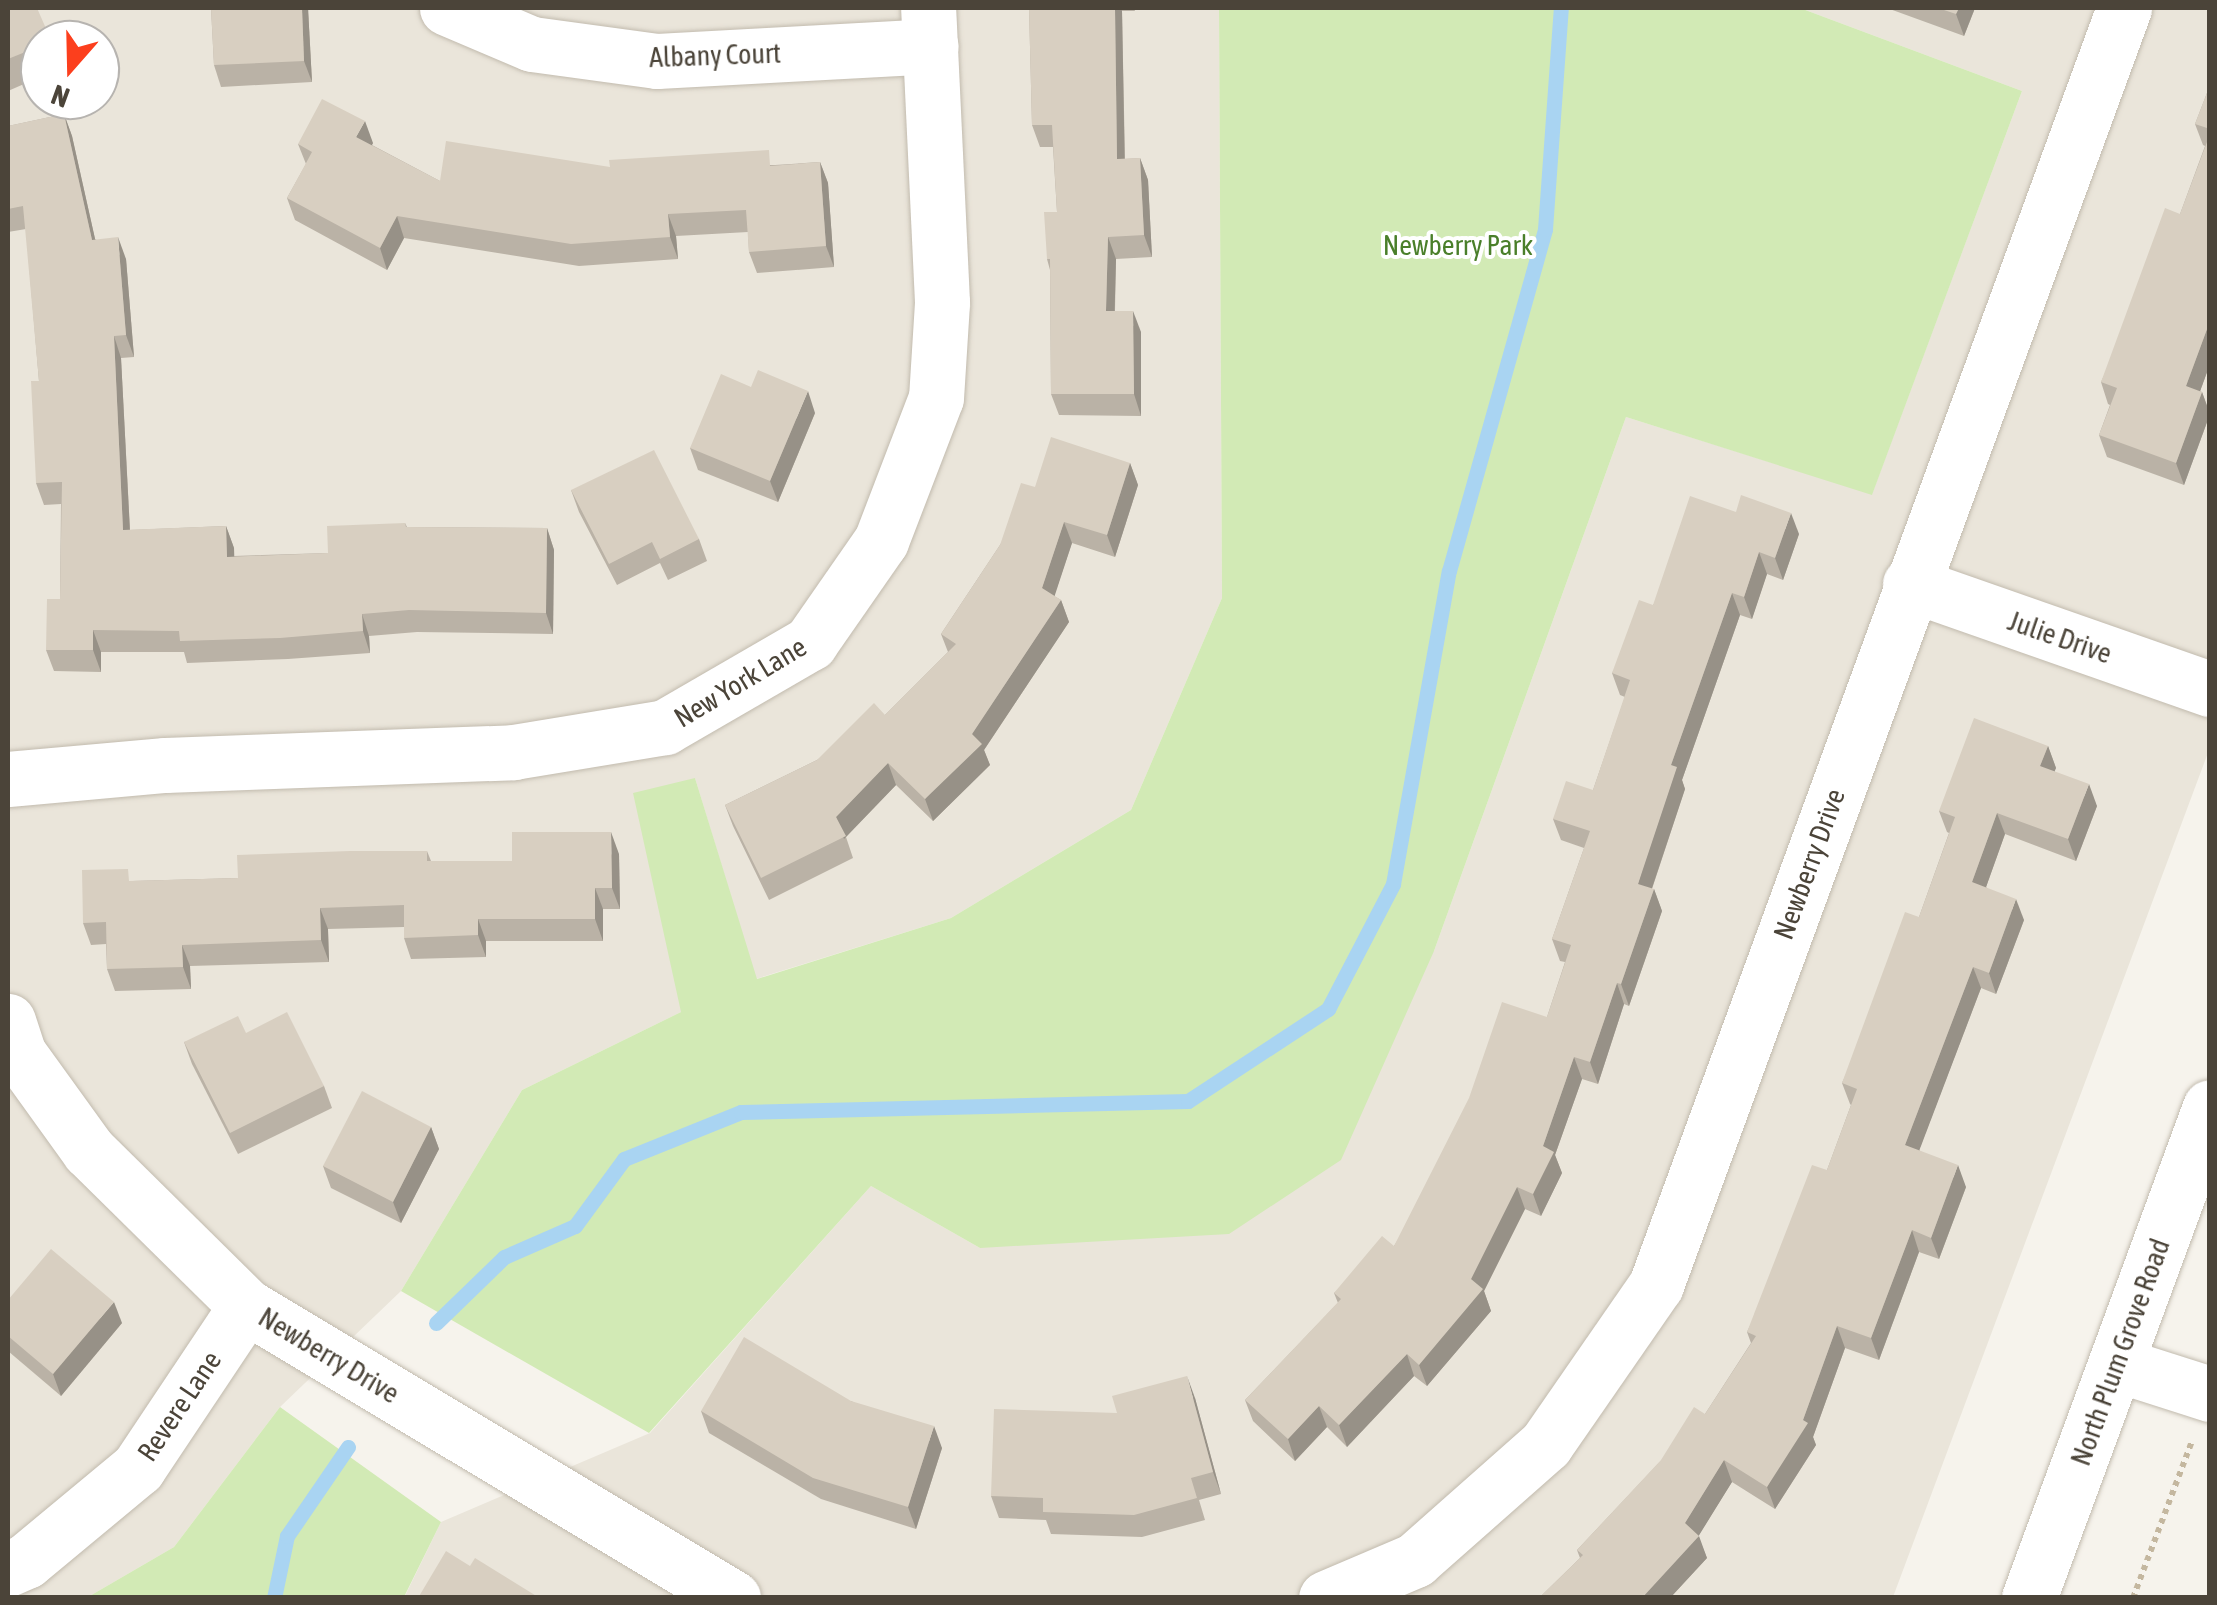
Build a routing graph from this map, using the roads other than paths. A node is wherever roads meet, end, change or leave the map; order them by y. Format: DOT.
graph roads {
  1 [pos="447,8"];
  2 [pos="2124,8"];
  3 [pos="929,26"];
  4 [pos="1910,584"];
  5 [pos="2210,689"];
  6 [pos="8,778"];
  7 [pos="8,1021"];
  8 [pos="2210,1107"];
  9 [pos="246,1306"];
  10 [pos="2116,1364"];
  11 [pos="2209,1394"];
  12 [pos="8,1569"];
  13 [pos="733,1598"];
  14 [pos="1326,1598"];
  15 [pos="2029,1598"];
  1 -- 3 [label="street, Albany Court"];
  2 -- 4 [label="street, Newberry Drive"];
  3 -- 6 [label="street, New York Lane"];
  4 -- 5 [label="street, Julie Drive"];
  4 -- 14 [label="street, Newberry Drive"];
  7 -- 9 [label="street, Newberry Drive"];
  8 -- 10 [label="street, North Plum Grove Road"];
  9 -- 12 [label="street, Revere Lane"];
  9 -- 13 [label="street, Newberry Drive"];
  10 -- 11 [label="street"];
  10 -- 15 [label="street, North Plum Grove Road"];
}
